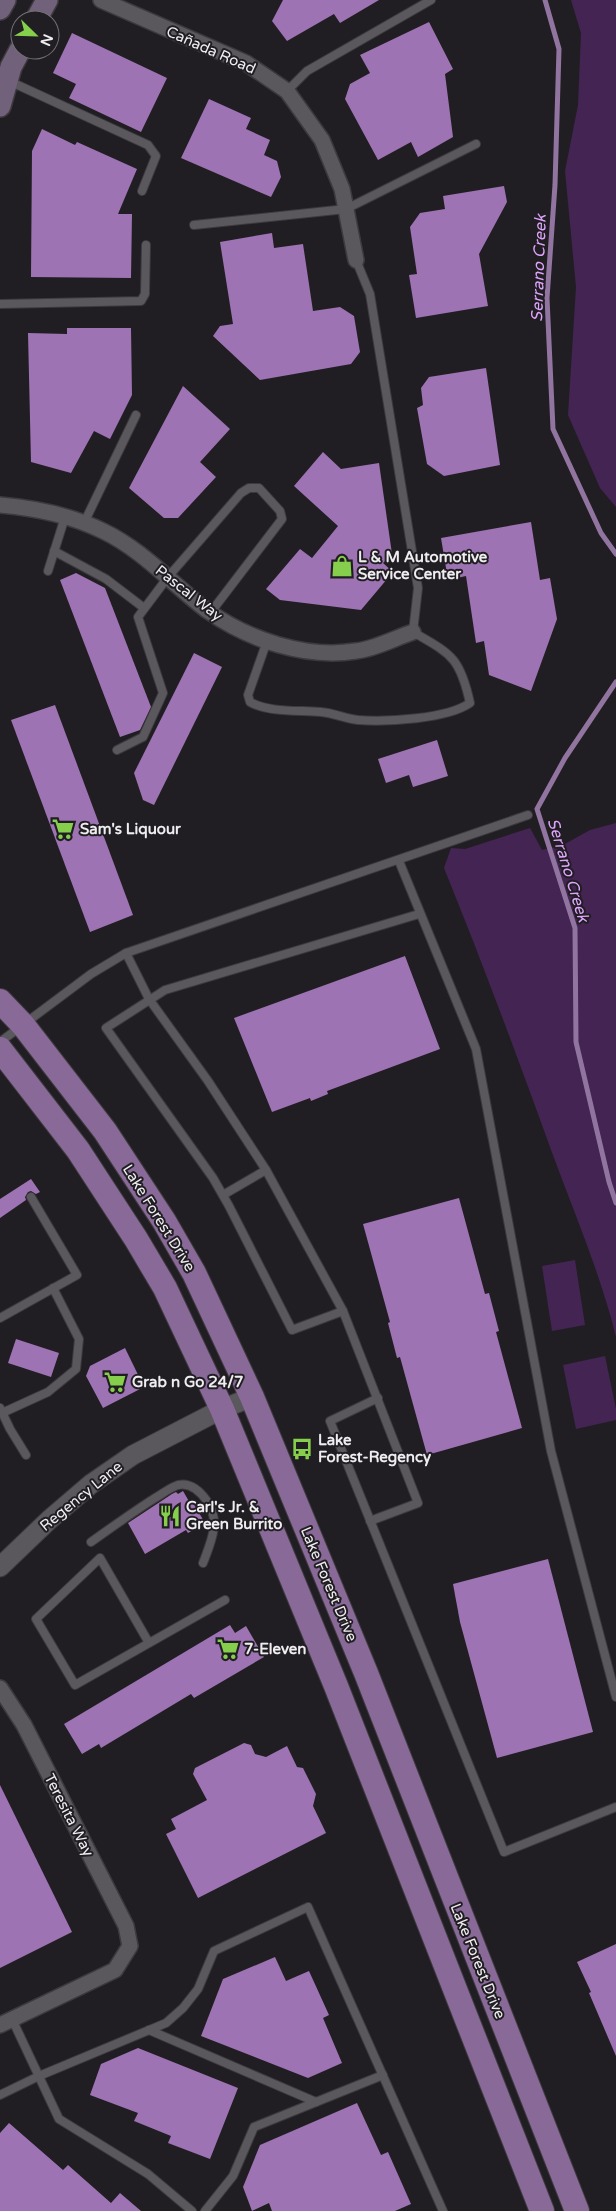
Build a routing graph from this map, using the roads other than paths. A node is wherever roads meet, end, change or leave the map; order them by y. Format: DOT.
graph roads {
  1 [pos="5,0"];
  2 [pos="101,0"];
  3 [pos="431,0"];
  4 [pos="0,9"];
  5 [pos="15,60"];
  6 [pos="7,80"];
  7 [pos="287,91"];
  8 [pos="0,106"];
  9 [pos="476,144"];
  10 [pos="142,191"];
  11 [pos="346,209"];
  12 [pos="194,225"];
  13 [pos="146,245"];
  14 [pos="356,260"];
  15 [pos="0,304"];
  16 [pos="136,415"];
  17 [pos="0,505"];
  18 [pos="66,517"];
  19 [pos="84,523"];
  20 [pos="54,551"];
  21 [pos="48,571"];
  22 [pos="168,577"];
  23 [pos="144,608"];
  24 [pos="211,612"];
  25 [pos="413,632"];
  26 [pos="267,641"];
  27 [pos="117,750"];
  28 [pos="528,815"];
  29 [pos="399,861"];
  30 [pos="419,914"];
  31 [pos="126,953"];
  32 [pos="149,1000"];
  33 [pos="0,1002"];
  34 [pos="23,1025"];
  35 [pos="0,1042"];
  36 [pos="0,1049"];
  37 [pos="266,1170"];
  38 [pos="223,1195"];
  39 [pos="31,1198"];
  40 [pos="53,1288"];
  41 [pos="343,1311"];
  42 [pos="0,1318"];
  43 [pos="252,1396"];
  44 [pos="378,1398"];
  45 [pos="222,1409"];
  46 [pos="1,1410"];
  47 [pos="26,1454"];
  48 [pos="370,1521"];
  49 [pos="91,1542"];
  50 [pos="203,1563"];
  51 [pos="0,1567"];
  52 [pos="225,1600"];
  53 [pos="149,1643"];
  54 [pos="0,1688"];
  55 [pos="616,1697"];
  56 [pos="616,1807"];
  57 [pos="6,2022"];
  58 [pos="149,2030"];
  59 [pos="39,2076"];
  60 [pos="383,2076"];
  61 [pos="0,2095"];
  62 [pos="316,2102"];
  63 [pos="192,2211"];
  64 [pos="205,2211"];
  65 [pos="443,2211"];
  66 [pos="542,2211"];
  67 [pos="577,2211"];
  1 -- 4 [label="main road"];
  2 -- 7 [label="street, Cañada Road"];
  3 -- 7 [label="lane"];
  5 -- 6 [label="main road"];
  6 -- 8 [label="main road"];
  6 -- 10 [label="lane"];
  7 -- 11 [label="street, Cañada Road"];
  9 -- 11 [label="lane"];
  11 -- 12 [label="lane"];
  11 -- 14 [label="street, Cañada Road"];
  13 -- 15 [label="lane"];
  14 -- 25 [label="lane"];
  16 -- 19 [label="lane"];
  17 -- 18 [label="street, Pascal Way"];
  18 -- 19 [label="street, Pascal Way"];
  18 -- 20 [label="lane"];
  19 -- 22 [label="street, Pascal Way"];
  20 -- 21 [label="lane"];
  20 -- 23 [label="lane"];
  22 -- 23 [label="lane"];
  22 -- 24 [label="street, Pascal Way"];
  22 -- 24 [label="lane"];
  23 -- 27 [label="lane"];
  24 -- 26 [label="street, Pascal Way"];
  25 -- 26 [label="street, Pascal Way"];
  25 -- 26 [label="lane"];
  28 -- 29 [label="lane"];
  29 -- 30 [label="lane"];
  29 -- 31 [label="lane"];
  30 -- 32 [label="lane"];
  30 -- 55 [label="lane"];
  31 -- 32 [label="lane"];
  31 -- 34 [label="lane"];
  32 -- 37 [label="lane"];
  32 -- 38 [label="lane"];
  33 -- 34 [label="main road, Lake Forest Drive"];
  34 -- 35 [label="lane"];
  34 -- 43 [label="main road, Lake Forest Drive"];
  36 -- 45 [label="main road, Lake Forest Drive"];
  37 -- 38 [label="lane"];
  37 -- 41 [label="lane"];
  38 -- 41 [label="lane"];
  39 -- 40 [label="lane"];
  40 -- 42 [label="lane"];
  40 -- 46 [label="lane"];
  41 -- 44 [label="lane"];
  43 -- 45 [label="street, Regency Lane"];
  43 -- 67 [label="main road, Lake Forest Drive"];
  44 -- 48 [label="lane"];
  44 -- 48 [label="lane"];
  45 -- 51 [label="street, Regency Lane"];
  45 -- 66 [label="main road, Lake Forest Drive"];
  46 -- 47 [label="lane"];
  48 -- 56 [label="lane"];
  49 -- 50 [label="lane"];
  52 -- 53 [label="lane"];
  53 -- 53 [label="lane"];
  54 -- 57 [label="street, Teresita Way"];
  57 -- 59 [label="lane"];
  58 -- 59 [label="lane"];
  58 -- 60 [label="lane"];
  58 -- 62 [label="lane"];
  59 -- 61 [label="lane"];
  59 -- 63 [label="lane"];
  60 -- 62 [label="lane"];
  60 -- 65 [label="lane"];
  62 -- 64 [label="lane"];
}
